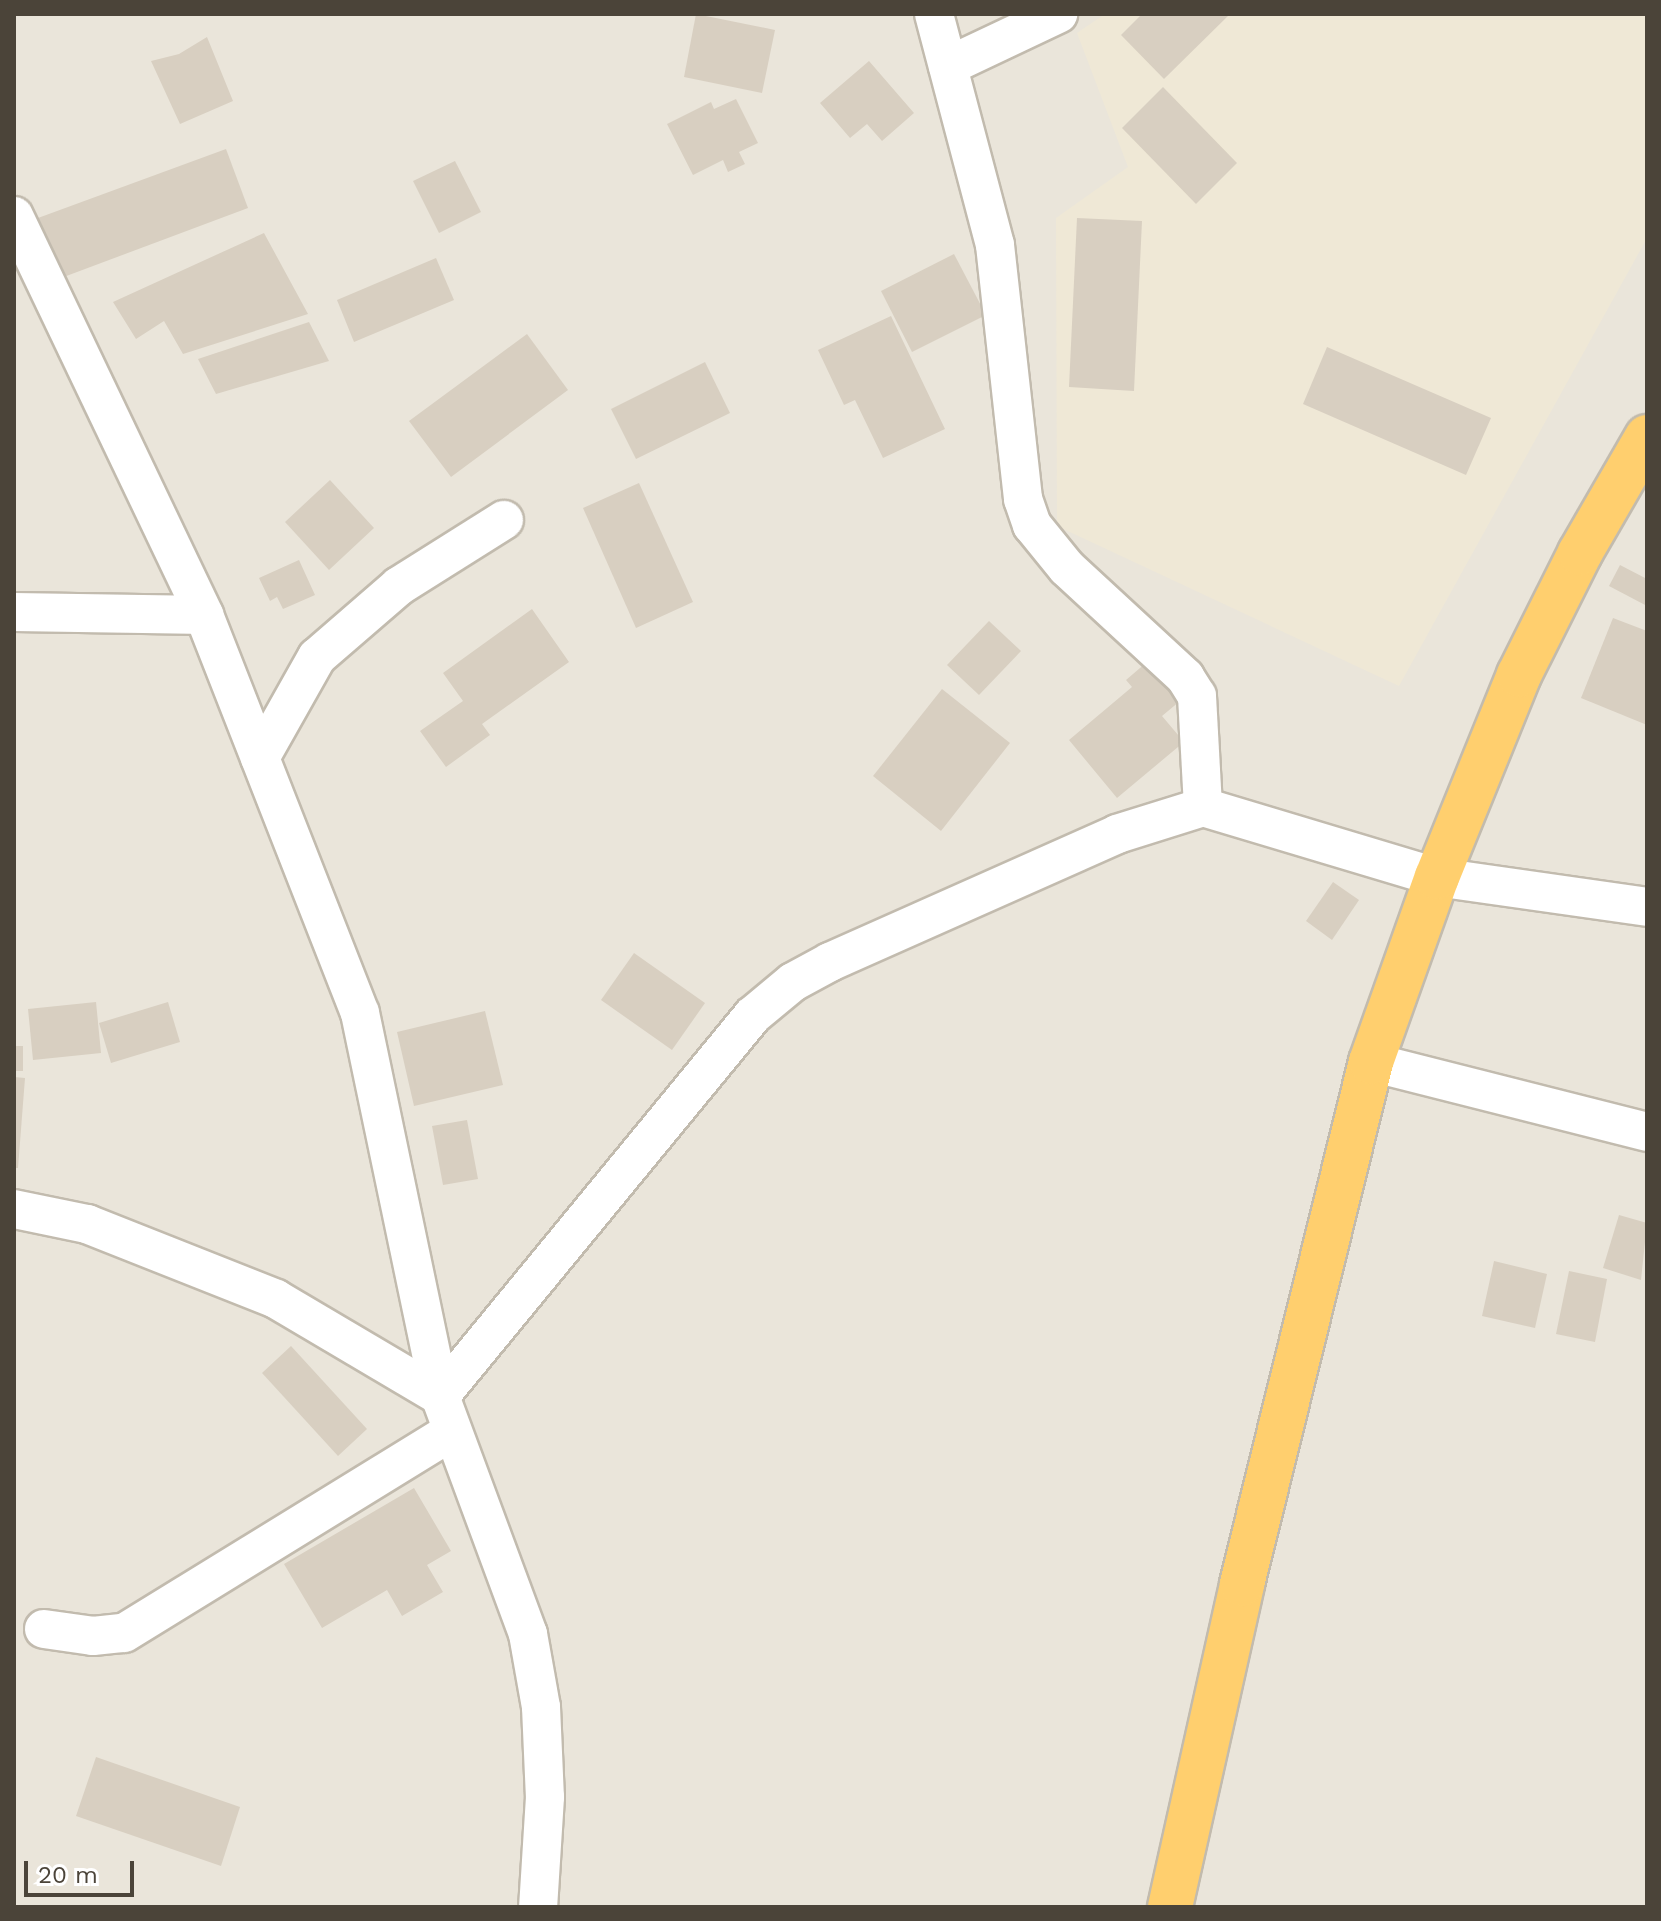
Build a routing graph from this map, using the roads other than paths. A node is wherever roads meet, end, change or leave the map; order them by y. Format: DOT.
graph roads {
  1 [pos="934,14"];
  2 [pos="1058,14"];
  3 [pos="948,66"];
  4 [pos="14,216"];
  5 [pos="1647,437"];
  6 [pos="504,520"];
  7 [pos="14,612"];
  8 [pos="204,615"];
  9 [pos="260,758"];
  10 [pos="1203,807"];
  11 [pos="1437,877"];
  12 [pos="1647,907"];
  13 [pos="1371,1062"];
  14 [pos="1647,1132"];
  15 [pos="14,1209"];
  16 [pos="446,1413"];
  17 [pos="44,1629"];
  18 [pos="538,1907"];
  19 [pos="1170,1907"];
  1 -- 3 [label="street"];
  2 -- 3 [label="street"];
  3 -- 10 [label="street"];
  4 -- 8 [label="street"];
  5 -- 11 [label="highway"];
  6 -- 9 [label="street"];
  7 -- 8 [label="street"];
  8 -- 9 [label="street"];
  9 -- 16 [label="street"];
  10 -- 11 [label="street"];
  10 -- 16 [label="street"];
  11 -- 12 [label="street"];
  11 -- 13 [label="highway"];
  13 -- 14 [label="street"];
  13 -- 19 [label="highway"];
  15 -- 16 [label="street"];
  16 -- 17 [label="street"];
  16 -- 18 [label="street"];
}
